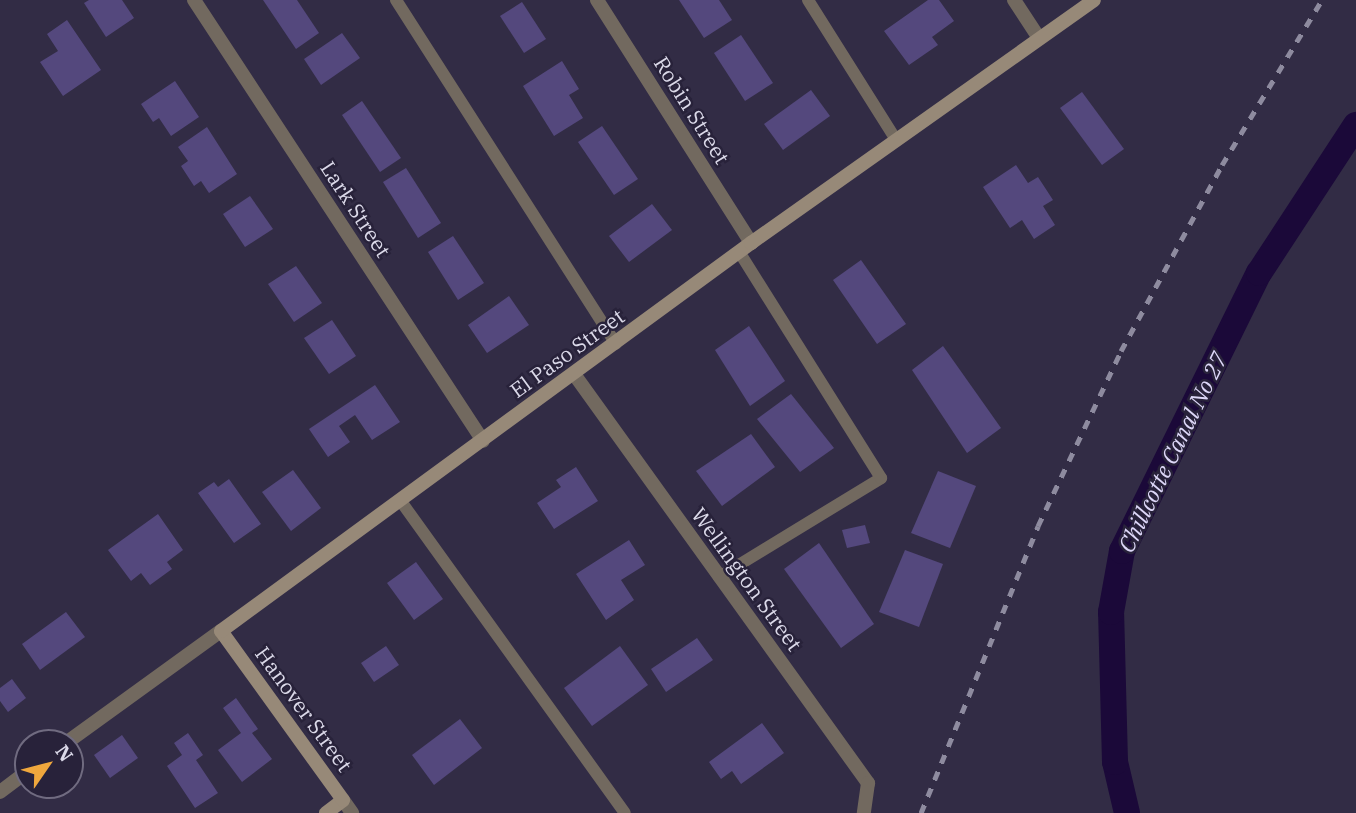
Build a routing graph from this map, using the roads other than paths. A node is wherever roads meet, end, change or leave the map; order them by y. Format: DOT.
graph roads {
  1 [pos="194,0"];
  2 [pos="396,0"];
  3 [pos="597,0"];
  4 [pos="808,0"];
  5 [pos="1014,0"];
  6 [pos="1094,0"];
  7 [pos="1039,38"];
  8 [pos="896,140"];
  9 [pos="746,248"];
  10 [pos="615,344"];
  11 [pos="574,374"];
  12 [pos="483,440"];
  13 [pos="400,500"];
  14 [pos="719,577"];
  15 [pos="221,631"];
  16 [pos="84,730"];
  17 [pos="344,800"];
  18 [pos="326,813"];
  19 [pos="352,813"];
  20 [pos="625,813"];
  21 [pos="863,813"];
  1 -- 12 [label="street, Lark Street"];
  2 -- 10 [label="lane"];
  3 -- 9 [label="street, Robin Street"];
  4 -- 8 [label="lane"];
  5 -- 7 [label="street"];
  6 -- 7 [label="main road, El Paso Street"];
  7 -- 8 [label="main road, El Paso Street"];
  8 -- 9 [label="main road, El Paso Street"];
  9 -- 10 [label="main road, El Paso Street"];
  9 -- 14 [label="lane"];
  10 -- 11 [label="main road, El Paso Street"];
  11 -- 12 [label="main road, El Paso Street"];
  11 -- 14 [label="street, Wellington Street"];
  12 -- 13 [label="main road, El Paso Street"];
  13 -- 15 [label="main road, El Paso Street"];
  13 -- 20 [label="lane"];
  14 -- 21 [label="street, Wellington Street"];
  15 -- 16 [label="street, El Paso Street"];
  15 -- 17 [label="main road, Hanover Street"];
  17 -- 18 [label="main road"];
  17 -- 19 [label="street, Hanover Street"];
}
